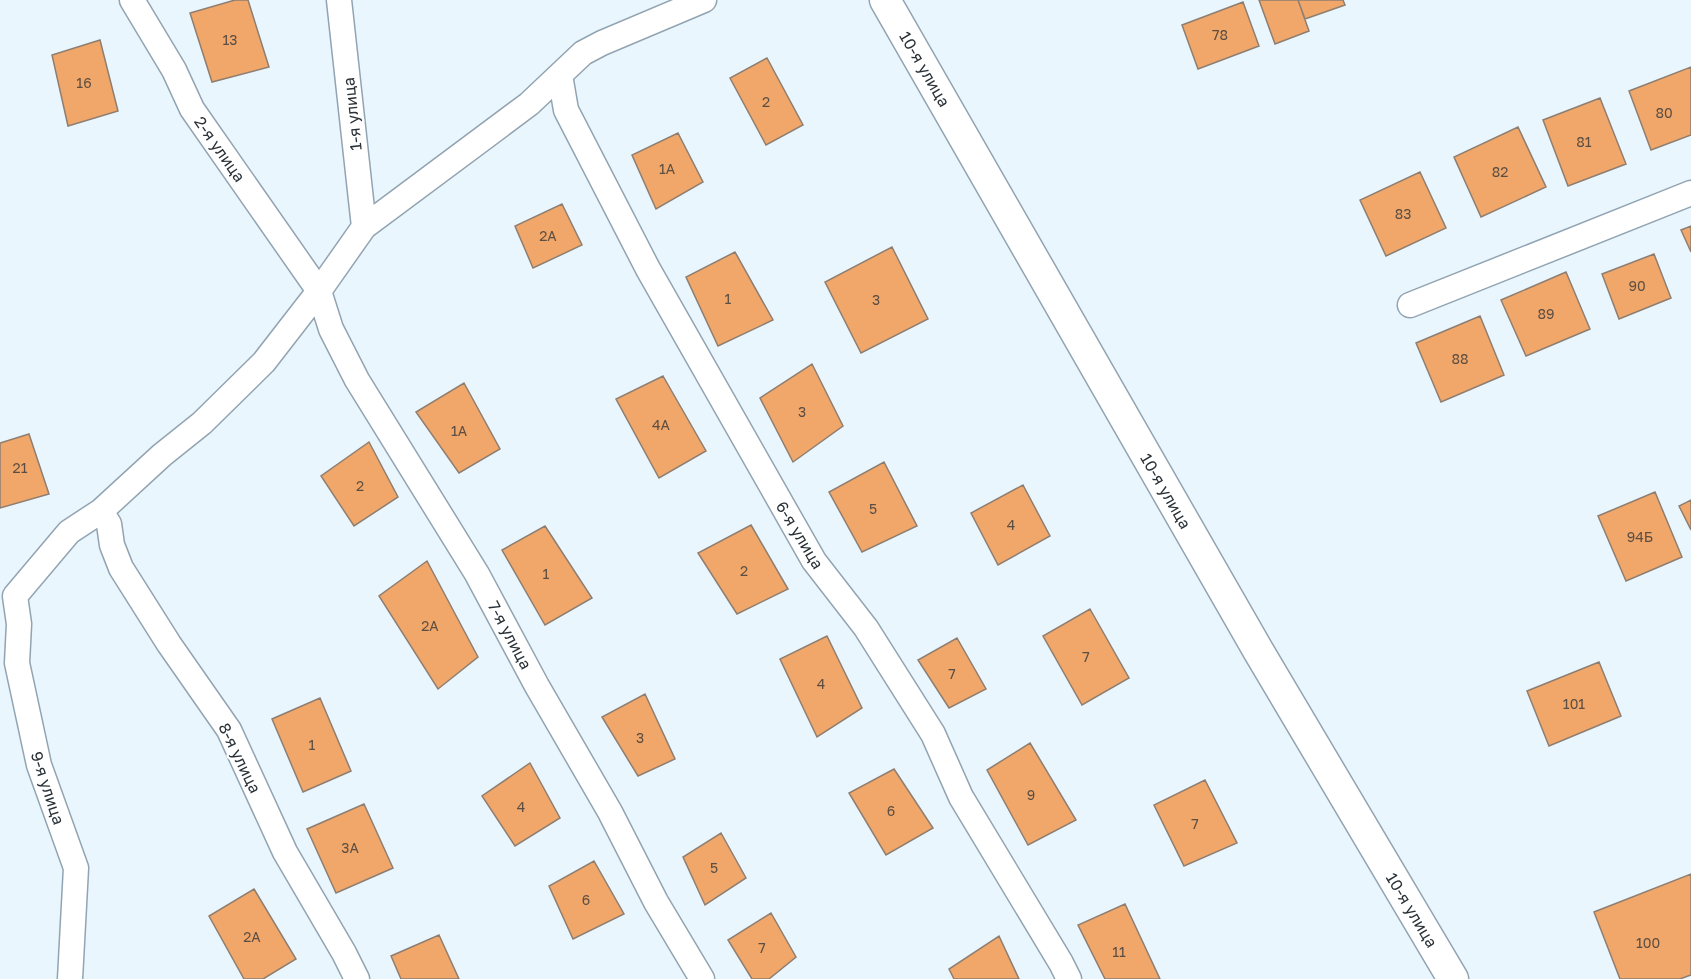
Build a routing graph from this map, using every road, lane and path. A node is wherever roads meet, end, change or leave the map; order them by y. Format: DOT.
graph roads {
  1 [pos="132,0"];
  2 [pos="339,0"];
  3 [pos="704,0"];
  4 [pos="885,0"];
  5 [pos="560,75"];
  6 [pos="1691,193"];
  7 [pos="364,227"];
  8 [pos="319,291"];
  9 [pos="1410,305"];
  10 [pos="101,511"];
  11 [pos="8,592"];
  12 [pos="70,979"];
  13 [pos="357,979"];
  14 [pos="702,979"];
  15 [pos="1069,979"];
  16 [pos="1453,979"];
  1 -- 8 [label="street, 2-я улица"];
  2 -- 7 [label="street, 1-я улица"];
  3 -- 5 [label="street"];
  4 -- 16 [label="street, 10-я улица"];
  5 -- 7 [label="street"];
  5 -- 15 [label="street, 6-я улица"];
  6 -- 9 [label="street"];
  7 -- 8 [label="street"];
  8 -- 10 [label="street"];
  8 -- 14 [label="street, 7-я улица"];
  10 -- 11 [label="street"];
  10 -- 13 [label="street, 8-я улица"];
  11 -- 12 [label="street, 9-я улица"];
}
